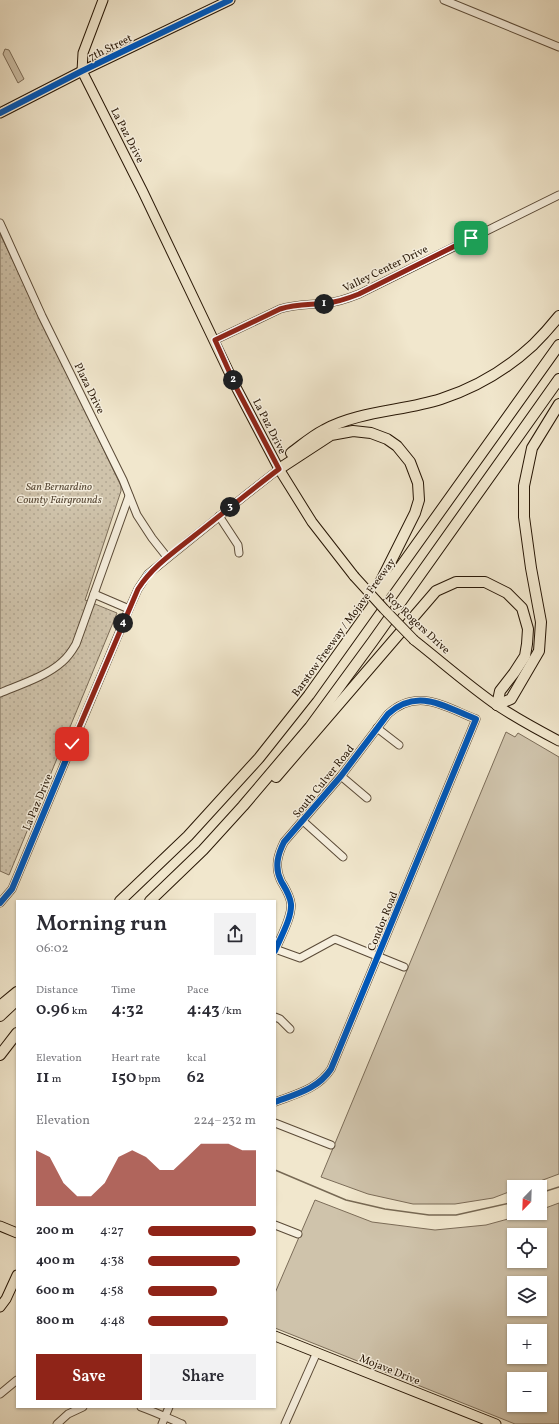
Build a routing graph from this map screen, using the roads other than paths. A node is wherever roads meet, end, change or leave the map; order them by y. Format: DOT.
graph roads {
  1 [pos="103,0"];
  2 [pos="230,0"];
  3 [pos="444,0"];
  4 [pos="455,2"];
  5 [pos="559,47"];
  6 [pos="82,71"];
  7 [pos="0,113"];
  8 [pos="559,195"];
  9 [pos="0,223"];
  10 [pos="559,316"];
  11 [pos="215,340"];
  12 [pos="559,345"];
  13 [pos="559,379"];
  14 [pos="559,404"];
  15 [pos="279,469"];
  16 [pos="130,496"];
  17 [pos="219,516"];
  18 [pos="239,553"];
  19 [pos="167,557"];
  20 [pos="94,594"];
  21 [pos="129,609"];
  22 [pos="357,629"];
  23 [pos="0,693"];
  24 [pos="497,705"];
  25 [pos="476,719"];
  26 [pos="377,728"];
  27 [pos="559,741"];
  28 [pos="399,745"];
  29 [pos="341,776"];
  30 [pos="367,798"];
  31 [pos="243,806"];
  32 [pos="303,821"];
  33 [pos="343,857"];
  34 [pos="121,900"];
  35 [pos="151,900"];
  36 [pos="0,903"];
  37 [pos="276,948"];
  38 [pos="276,950"];
  39 [pos="379,956"];
  40 [pos="404,967"];
  41 [pos="16,993"];
  42 [pos="16,1001"];
  43 [pos="0,1006"];
  44 [pos="0,1016"];
  45 [pos="276,1018"];
  46 [pos="290,1028"];
  47 [pos="16,1029"];
  48 [pos="16,1034"];
  49 [pos="0,1045"];
  50 [pos="0,1055"];
  51 [pos="276,1102"];
  52 [pos="276,1123"];
  53 [pos="330,1145"];
  54 [pos="276,1225"];
  55 [pos="0,1226"];
  56 [pos="16,1233"];
  57 [pos="298,1234"];
  58 [pos="16,1277"];
  59 [pos="0,1307"];
  60 [pos="276,1336"];
  61 [pos="316,1352"];
  62 [pos="16,1381"];
  63 [pos="0,1394"];
  64 [pos="81,1408"];
  65 [pos="144,1408"];
  66 [pos="169,1408"];
  67 [pos="163,1420"];
  68 [pos="57,1424"];
  69 [pos="182,1424"];
  70 [pos="285,1424"];
  71 [pos="496,1424"];
  1 -- 6 [label="main road"];
  2 -- 6 [label="main road, 7th Street"];
  3 -- 4 [label="street"];
  4 -- 5 [label="street"];
  6 -- 7 [label="main road, 7th Street"];
  6 -- 11 [label="main road, La Paz Drive"];
  8 -- 11 [label="street, Valley Center Drive"];
  9 -- 16 [label="street, Plaza Drive"];
  10 -- 15 [label="highway"];
  11 -- 15 [label="main road, La Paz Drive"];
  12 -- 22 [label="highway, Barstow Freeway / Mojave Freeway"];
  13 -- 31 [label="highway"];
  14 -- 24 [label="highway"];
  15 -- 17 [label="street, La Paz Drive"];
  15 -- 22 [label="highway"];
  15 -- 24 [label="main road, Roy Rogers Drive, bridge"];
  16 -- 19 [label="street, Plaza Drive"];
  16 -- 20 [label="street"];
  17 -- 18 [label="street"];
  17 -- 19 [label="street, La Paz Drive"];
  19 -- 21 [label="street, La Paz Drive"];
  20 -- 21 [label="street"];
  20 -- 23 [label="street"];
  21 -- 36 [label="street, La Paz Drive"];
  22 -- 34 [label="highway, Barstow Freeway / Mojave Freeway"];
  24 -- 27 [label="main road, Roy Rogers Drive"];
  24 -- 31 [label="highway"];
  25 -- 26 [label="street, South Culver Road"];
  25 -- 39 [label="street, Condor Road"];
  26 -- 28 [label="street"];
  26 -- 29 [label="street, South Culver Road"];
  29 -- 30 [label="street"];
  29 -- 32 [label="street, South Culver Road"];
  31 -- 35 [label="highway"];
  32 -- 33 [label="street"];
  32 -- 37 [label="street, South Culver Road"];
  38 -- 39 [label="street"];
  39 -- 40 [label="street"];
  39 -- 51 [label="street, Condor Road"];
  41 -- 43 [label="highway"];
  42 -- 44 [label="highway"];
  45 -- 46 [label="street"];
  47 -- 49 [label="highway"];
  48 -- 50 [label="highway"];
  52 -- 53 [label="street"];
  54 -- 57 [label="street"];
  55 -- 56 [label="main road"];
  58 -- 59 [label="main road"];
  60 -- 61 [label="main road, Mojave Drive"];
  61 -- 70 [label="street"];
  61 -- 71 [label="main road, Mojave Drive"];
  62 -- 63 [label="street"];
  64 -- 68 [label="street"];
  65 -- 67 [label="street"];
  66 -- 67 [label="street"];
  67 -- 69 [label="street"];
}
